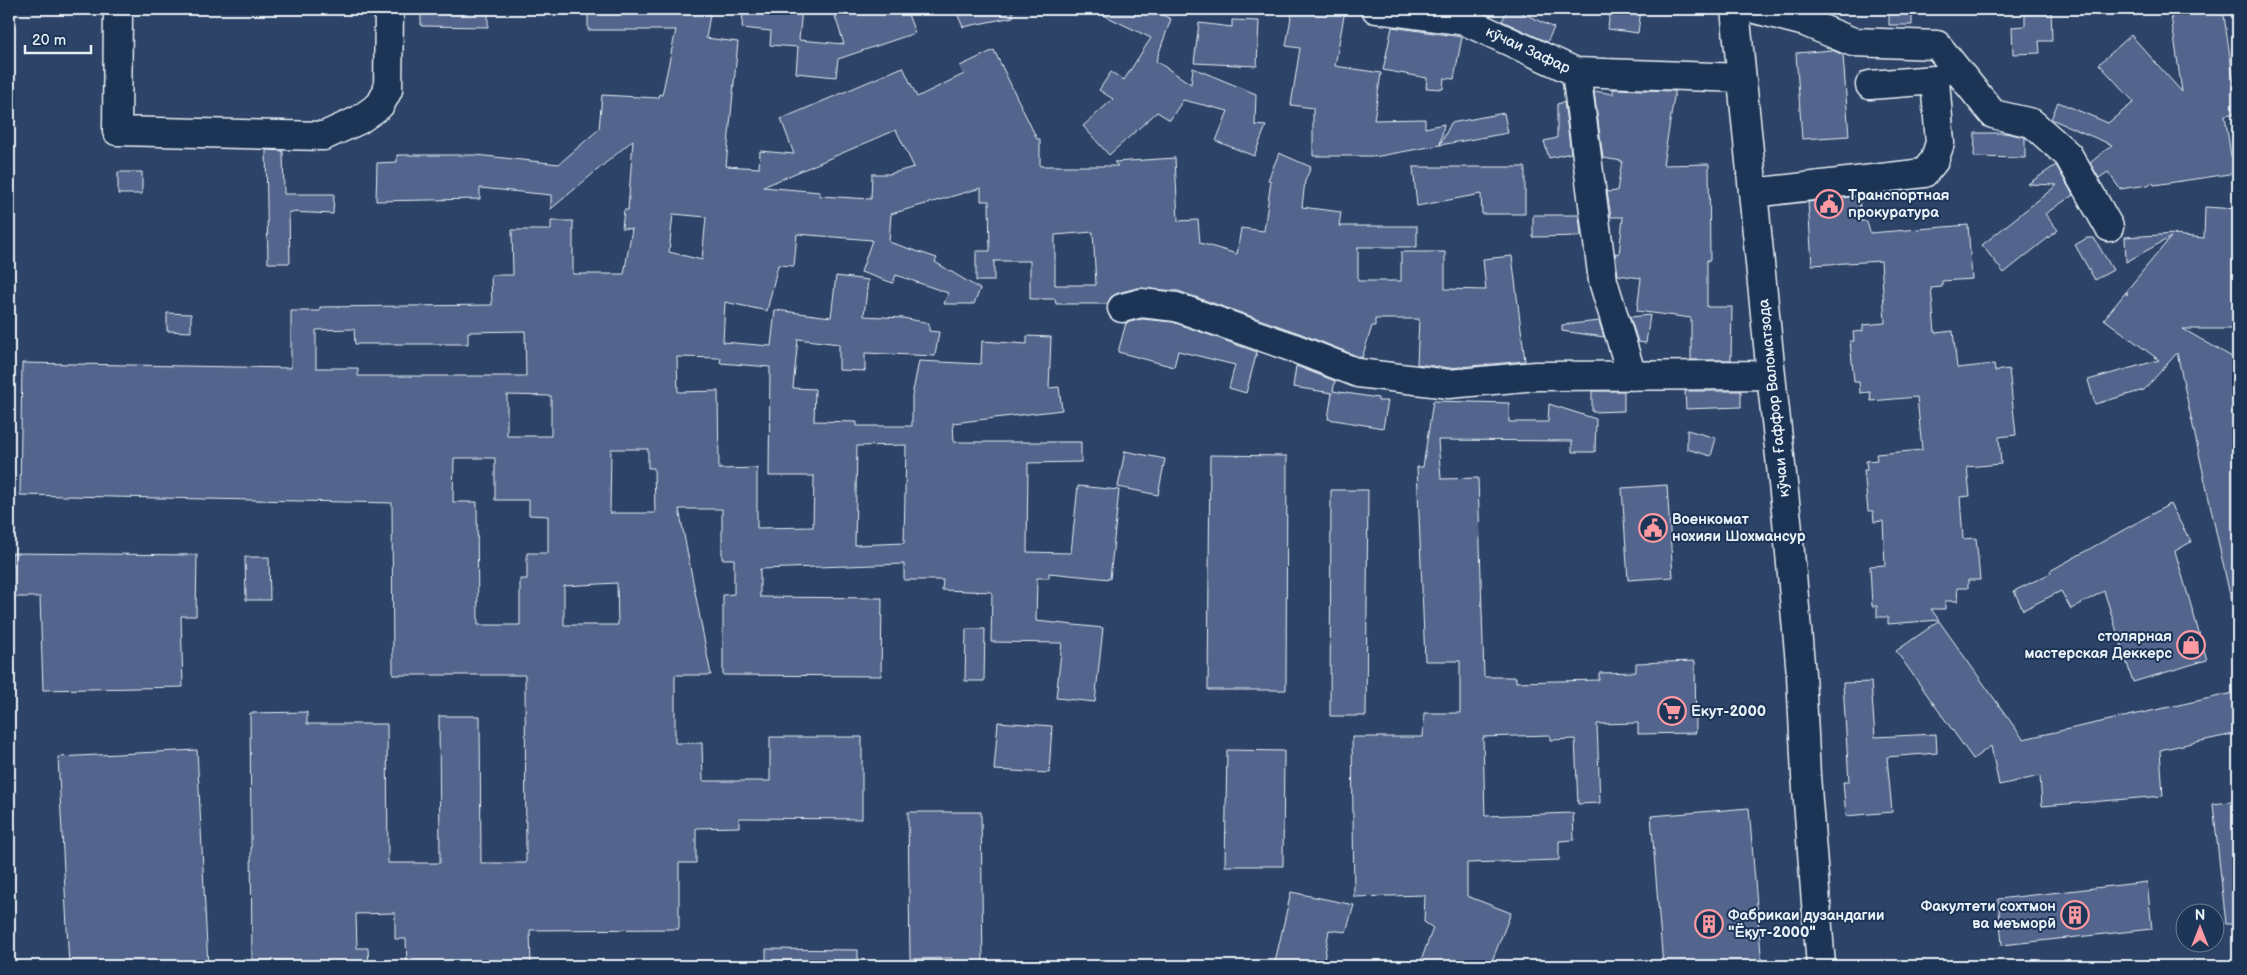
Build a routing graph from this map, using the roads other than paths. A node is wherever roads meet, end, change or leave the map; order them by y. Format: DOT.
graph roads {
  1 [pos="118,9"];
  2 [pos="389,9"];
  3 [pos="1376,9"];
  4 [pos="1735,9"];
  5 [pos="1755,9"];
  6 [pos="1576,72"];
  7 [pos="1741,78"];
  8 [pos="1870,85"];
  9 [pos="1753,193"];
  10 [pos="2109,227"];
  11 [pos="1122,308"];
  12 [pos="1771,375"];
  13 [pos="1632,376"];
  14 [pos="1821,966"];
  1 -- 2 [label="street"];
  3 -- 6 [label="street, кӯчаи Зафар"];
  4 -- 7 [label="street, кӯчаи Ғаффор Валоматзода"];
  5 -- 10 [label="street"];
  6 -- 7 [label="street, кӯчаи Зафар"];
  6 -- 13 [label="street"];
  7 -- 9 [label="street, кӯчаи Ғаффор Валоматзода"];
  8 -- 9 [label="street"];
  9 -- 12 [label="street, кӯчаи Ғаффор Валоматзода"];
  11 -- 13 [label="street"];
  12 -- 13 [label="street"];
  12 -- 14 [label="street, кӯчаи Ғаффор Валоматзода"];
}
